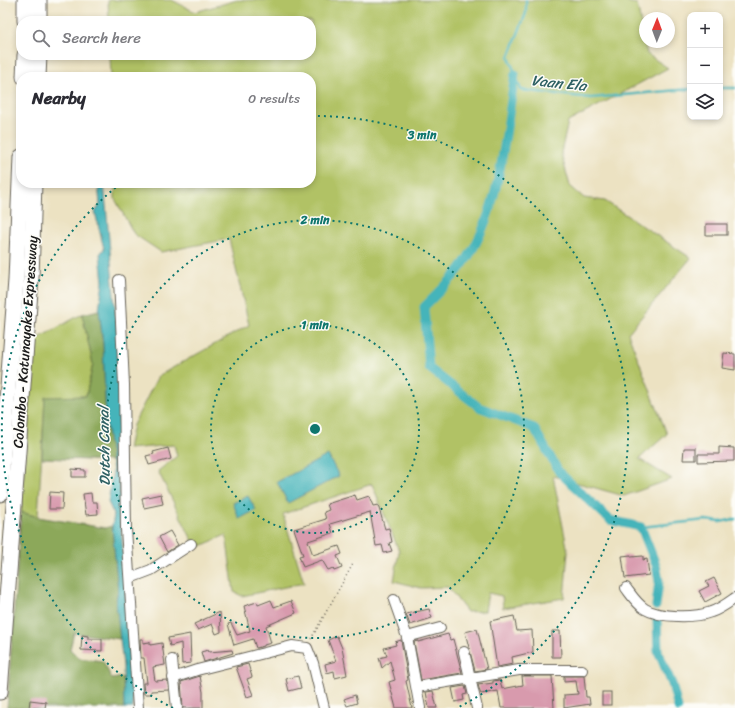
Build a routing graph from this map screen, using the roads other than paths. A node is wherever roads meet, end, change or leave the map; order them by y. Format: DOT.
graph roads {
  1 [pos="25,0"];
  2 [pos="39,0"];
  3 [pos="25,16"];
  4 [pos="39,16"];
  5 [pos="25,60"];
  6 [pos="39,60"];
  7 [pos="24,72"];
  8 [pos="38,72"];
  9 [pos="20,188"];
  10 [pos="34,188"];
  11 [pos="119,280"];
  12 [pos="0,494"];
  13 [pos="191,544"];
  14 [pos="130,578"];
  15 [pos="626,588"];
  16 [pos="735,598"];
  17 [pos="394,600"];
  18 [pos="440,628"];
  19 [pos="407,637"];
  20 [pos="464,652"];
  21 [pos="172,660"];
  22 [pos="582,670"];
  23 [pos="173,678"];
  24 [pos="470,678"];
  25 [pos="417,687"];
  26 [pos="0,692"];
  27 [pos="138,708"];
  28 [pos="177,708"];
  29 [pos="324,708"];
  30 [pos="420,708"];
  31 [pos="477,708"];
  1 -- 3 [label="highway"];
  2 -- 4 [label="highway"];
  5 -- 7 [label="highway"];
  6 -- 8 [label="highway"];
  9 -- 12 [label="highway, Colombo - Katunayake Expressway"];
  10 -- 26 [label="highway, Colombo - Katunayake Expressway"];
  11 -- 14 [label="street"];
  13 -- 14 [label="street"];
  14 -- 27 [label="street"];
  15 -- 16 [label="street"];
  17 -- 19 [label="street"];
  18 -- 19 [label="street"];
  19 -- 25 [label="street"];
  20 -- 24 [label="street"];
  21 -- 23 [label="street"];
  22 -- 24 [label="street"];
  23 -- 28 [label="street"];
  23 -- 29 [label="street"];
  24 -- 25 [label="street"];
  24 -- 31 [label="street"];
  25 -- 30 [label="street"];
}
